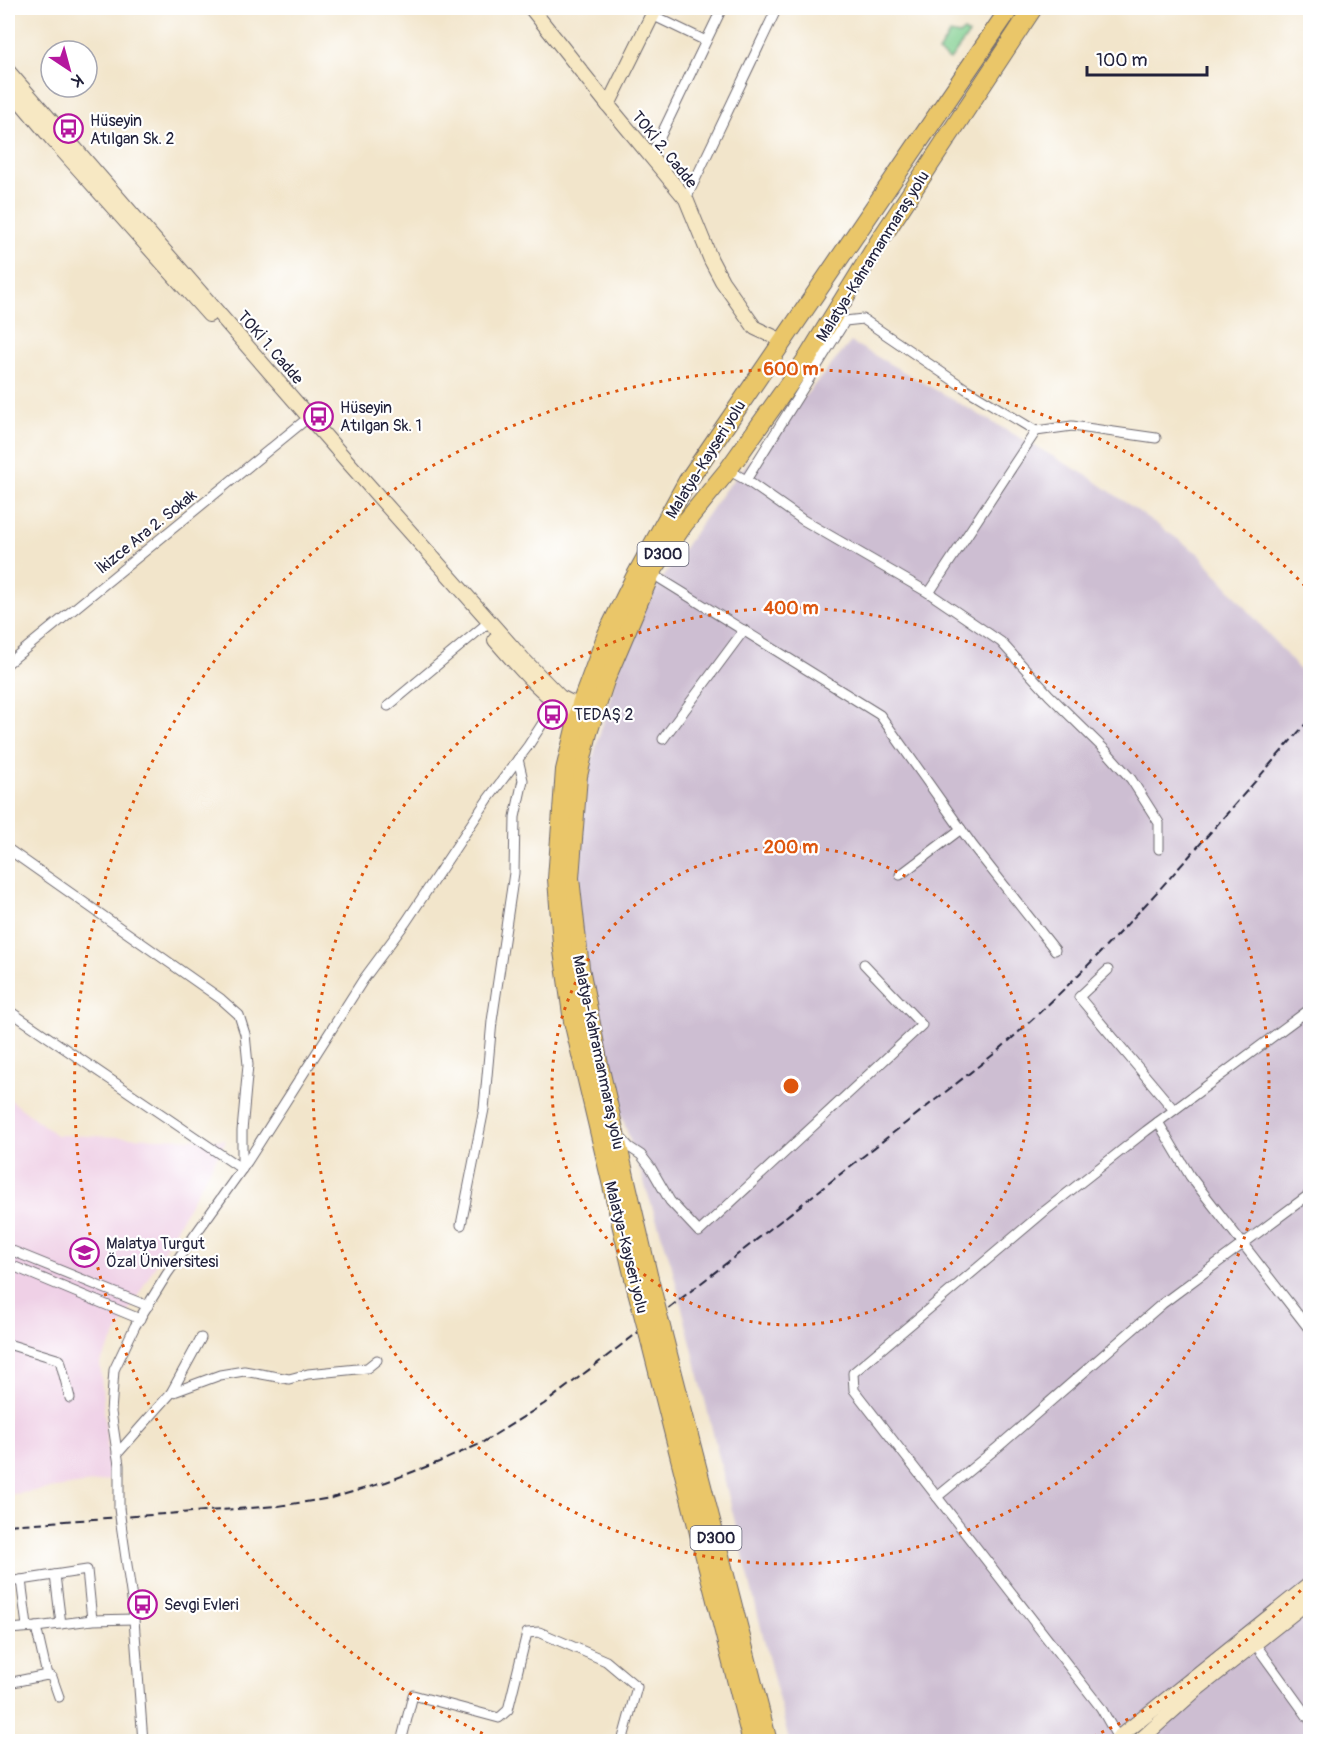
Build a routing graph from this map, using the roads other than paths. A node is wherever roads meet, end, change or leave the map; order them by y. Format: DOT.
graph roads {
  1 [pos="531,8"];
  2 [pos="722,8"];
  3 [pos="777,8"];
  4 [pos="1010,8"];
  5 [pos="1033,8"];
  6 [pos="654,11"];
  7 [pos="706,41"];
  8 [pos="8,71"];
  9 [pos="8,87"];
  10 [pos="608,105"];
  11 [pos="651,156"];
  12 [pos="686,199"];
  13 [pos="783,341"];
  14 [pos="808,357"];
  15 [pos="303,422"];
  16 [pos="1036,431"];
  17 [pos="1156,438"];
  18 [pos="728,470"];
  19 [pos="746,480"];
  20 [pos="651,573"];
  21 [pos="929,593"];
  22 [pos="486,624"];
  23 [pos="744,630"];
  24 [pos="8,663"];
  25 [pos="558,700"];
  26 [pos="388,706"];
  27 [pos="580,711"];
  28 [pos="663,739"];
  29 [pos="518,759"];
  30 [pos="961,829"];
  31 [pos="8,849"];
  32 [pos="1159,849"];
  33 [pos="900,875"];
  34 [pos="1055,950"];
  35 [pos="864,964"];
  36 [pos="1108,970"];
  37 [pos="1311,1009"];
  38 [pos="8,1010"];
  39 [pos="1174,1110"];
  40 [pos="1158,1122"];
  41 [pos="616,1131"];
  42 [pos="242,1169"];
  43 [pos="1311,1194"];
  44 [pos="461,1225"];
  45 [pos="1243,1243"];
  46 [pos="9,1246"];
  47 [pos="8,1263"];
  48 [pos="643,1285"];
  49 [pos="148,1306"];
  50 [pos="140,1319"];
  51 [pos="1311,1330"];
  52 [pos="657,1337"];
  53 [pos="201,1338"];
  54 [pos="8,1344"];
  55 [pos="378,1360"];
  56 [pos="171,1393"];
  57 [pos="70,1398"];
  58 [pos="117,1454"];
  59 [pos="937,1497"];
  60 [pos="55,1575"];
  61 [pos="21,1580"];
  62 [pos="8,1582"];
  63 [pos="1311,1584"];
  64 [pos="1311,1600"];
  65 [pos="134,1619"];
  66 [pos="92,1620"];
  67 [pos="61,1624"];
  68 [pos="32,1627"];
  69 [pos="8,1629"];
  70 [pos="1252,1639"];
  71 [pos="47,1675"];
  72 [pos="8,1683"];
  73 [pos="59,1697"];
  74 [pos="1311,1720"];
  75 [pos="1117,1740"];
  76 [pos="143,1742"];
  77 [pos="401,1742"];
  78 [pos="622,1742"];
  79 [pos="752,1742"];
  80 [pos="768,1742"];
  81 [pos="1138,1742"];
  1 -- 10 [label="main road, TOKİ 2. Cadde"];
  2 -- 7 [label="street"];
  3 -- 12 [label="street"];
  4 -- 13 [label="highway, Malatya-Kayseri yolu / D300"];
  5 -- 14 [label="highway, Malatya-Kahramanmaraş yolu / D300"];
  6 -- 7 [label="street"];
  6 -- 10 [label="main road"];
  7 -- 11 [label="street"];
  8 -- 22 [label="main road, TOKİ 1. Cadde"];
  9 -- 15 [label="main road, TOKİ 1. Cadde"];
  10 -- 11 [label="main road, TOKİ 2. Cadde"];
  11 -- 12 [label="main road, TOKİ 2. Cadde"];
  12 -- 13 [label="main road, TOKİ 2. Cadde"];
  13 -- 14 [label="highway"];
  13 -- 27 [label="highway, Malatya-Kayseri yolu / D300"];
  14 -- 18 [label="highway, Malatya-Kahramanmaraş yolu / D300"];
  15 -- 22 [label="main road, TOKİ 1. Cadde"];
  15 -- 24 [label="street, İkizce Ara 2. Sokak"];
  16 -- 17 [label="street"];
  16 -- 19 [label="street"];
  16 -- 21 [label="street"];
  18 -- 19 [label="street"];
  18 -- 20 [label="highway, Malatya-Kahramanmaraş yolu / D300"];
  19 -- 21 [label="street"];
  20 -- 23 [label="street"];
  20 -- 41 [label="highway, Malatya-Kahramanmaraş yolu / D300"];
  21 -- 32 [label="street"];
  22 -- 25 [label="main road, TOKİ 1. Cadde"];
  22 -- 26 [label="street"];
  23 -- 28 [label="street"];
  23 -- 30 [label="street"];
  25 -- 27 [label="main road"];
  25 -- 29 [label="street"];
  27 -- 48 [label="highway, Malatya-Kayseri yolu / D300"];
  29 -- 42 [label="street"];
  29 -- 44 [label="street"];
  30 -- 33 [label="street"];
  30 -- 34 [label="street"];
  31 -- 42 [label="street"];
  35 -- 41 [label="street"];
  36 -- 39 [label="street"];
  37 -- 39 [label="street"];
  38 -- 42 [label="street"];
  39 -- 40 [label="street"];
  40 -- 45 [label="street"];
  40 -- 59 [label="street"];
  41 -- 48 [label="highway, Malatya-Kahramanmaraş yolu / D300"];
  42 -- 49 [label="street"];
  43 -- 45 [label="street"];
  45 -- 51 [label="street"];
  45 -- 59 [label="street"];
  46 -- 47 [label="street"];
  46 -- 49 [label="street"];
  47 -- 50 [label="street"];
  48 -- 52 [label="highway, Malatya-Kayseri yolu / D300, bridge"];
  49 -- 50 [label="street"];
  50 -- 58 [label="street"];
  52 -- 79 [label="highway, Malatya-Kayseri yolu / D300"];
  52 -- 80 [label="highway, D300"];
  53 -- 56 [label="street"];
  54 -- 57 [label="street"];
  55 -- 56 [label="street"];
  56 -- 58 [label="street"];
  58 -- 65 [label="street, bridge"];
  59 -- 75 [label="street"];
  60 -- 61 [label="street"];
  60 -- 66 [label="street"];
  60 -- 67 [label="street"];
  61 -- 62 [label="street"];
  61 -- 68 [label="street"];
  63 -- 70 [label="main road"];
  64 -- 70 [label="main road"];
  65 -- 66 [label="street"];
  65 -- 76 [label="street"];
  66 -- 67 [label="street"];
  67 -- 68 [label="street"];
  68 -- 69 [label="street"];
  68 -- 71 [label="street"];
  70 -- 74 [label="street"];
  70 -- 75 [label="main road"];
  70 -- 81 [label="main road"];
  71 -- 72 [label="street"];
  71 -- 73 [label="street"];
  77 -- 78 [label="street"];
}
